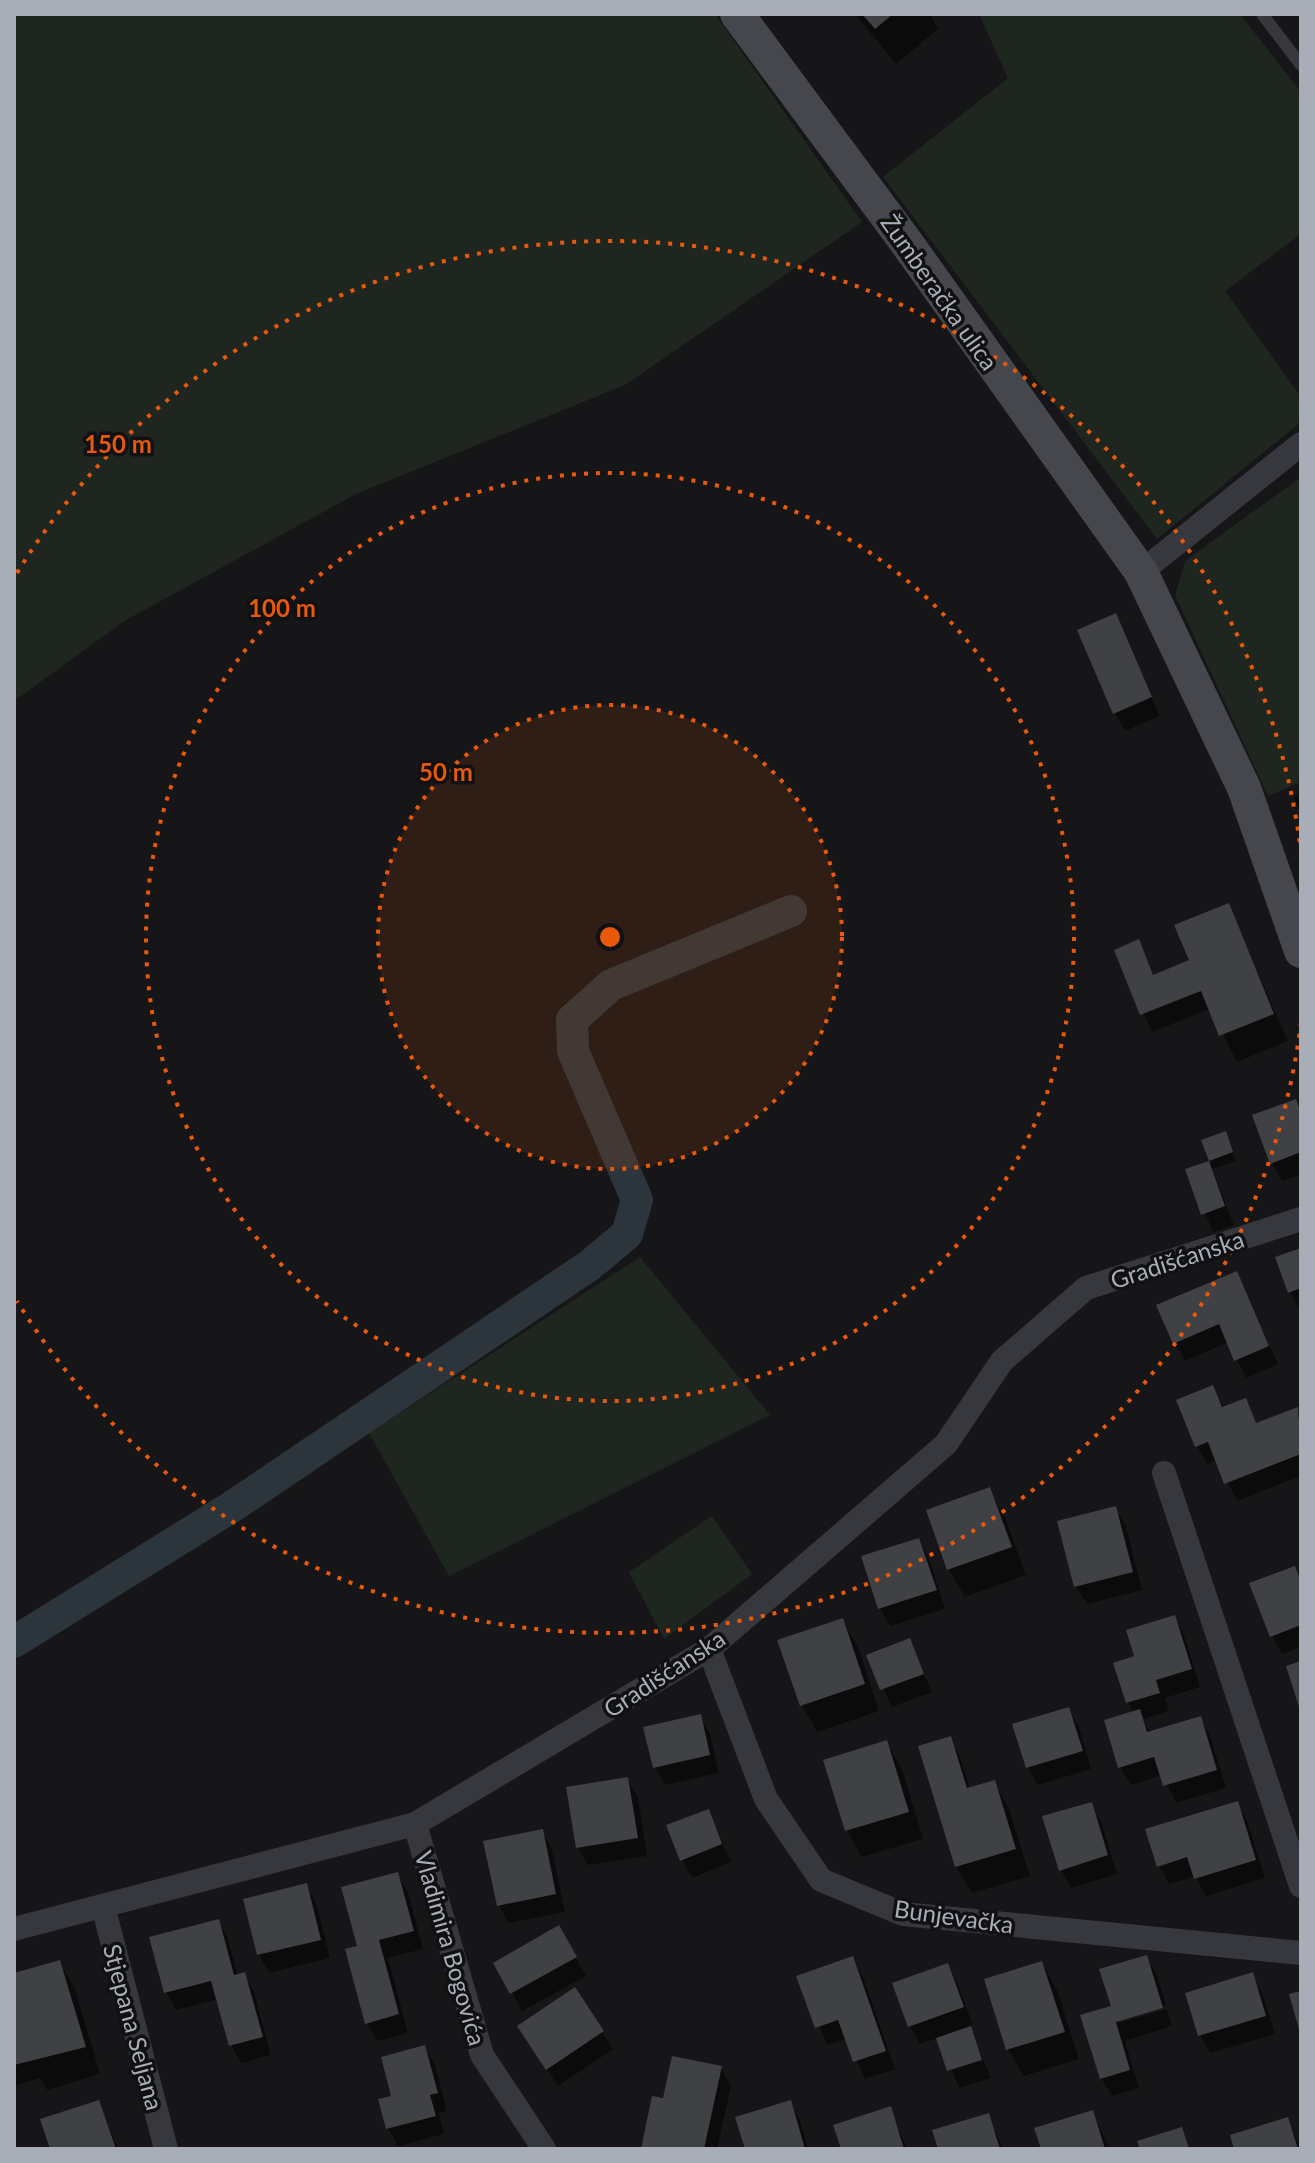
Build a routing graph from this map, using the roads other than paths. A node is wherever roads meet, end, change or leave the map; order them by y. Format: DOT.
graph roads {
  1 [pos="737,14"];
  2 [pos="1262,14"];
  3 [pos="1301,65"];
  4 [pos="1301,444"];
  5 [pos="1141,572"];
  6 [pos="1301,951"];
  7 [pos="1301,1219"];
  8 [pos="1164,1473"];
  9 [pos="709,1649"];
  10 [pos="415,1824"];
  11 [pos="1301,1886"];
  12 [pos="103,1906"];
  13 [pos="14,1929"];
  14 [pos="1301,1953"];
  15 [pos="166,2149"];
  16 [pos="544,2149"];
  1 -- 5 [label="main road, Žumberačka ulica"];
  2 -- 3 [label="lane"];
  4 -- 5 [label="street"];
  5 -- 6 [label="main road, Žumberačka ulica"];
  7 -- 9 [label="street, Gradišćanska"];
  8 -- 11 [label="street"];
  9 -- 10 [label="street, Gradišćanska"];
  9 -- 14 [label="street, Bunjevačka"];
  10 -- 12 [label="street, Gradišćanska"];
  10 -- 16 [label="street, Vladimira Bogovića"];
  12 -- 13 [label="street, Gradišćanska"];
  12 -- 15 [label="street, Stjepana Seljana"];
}
